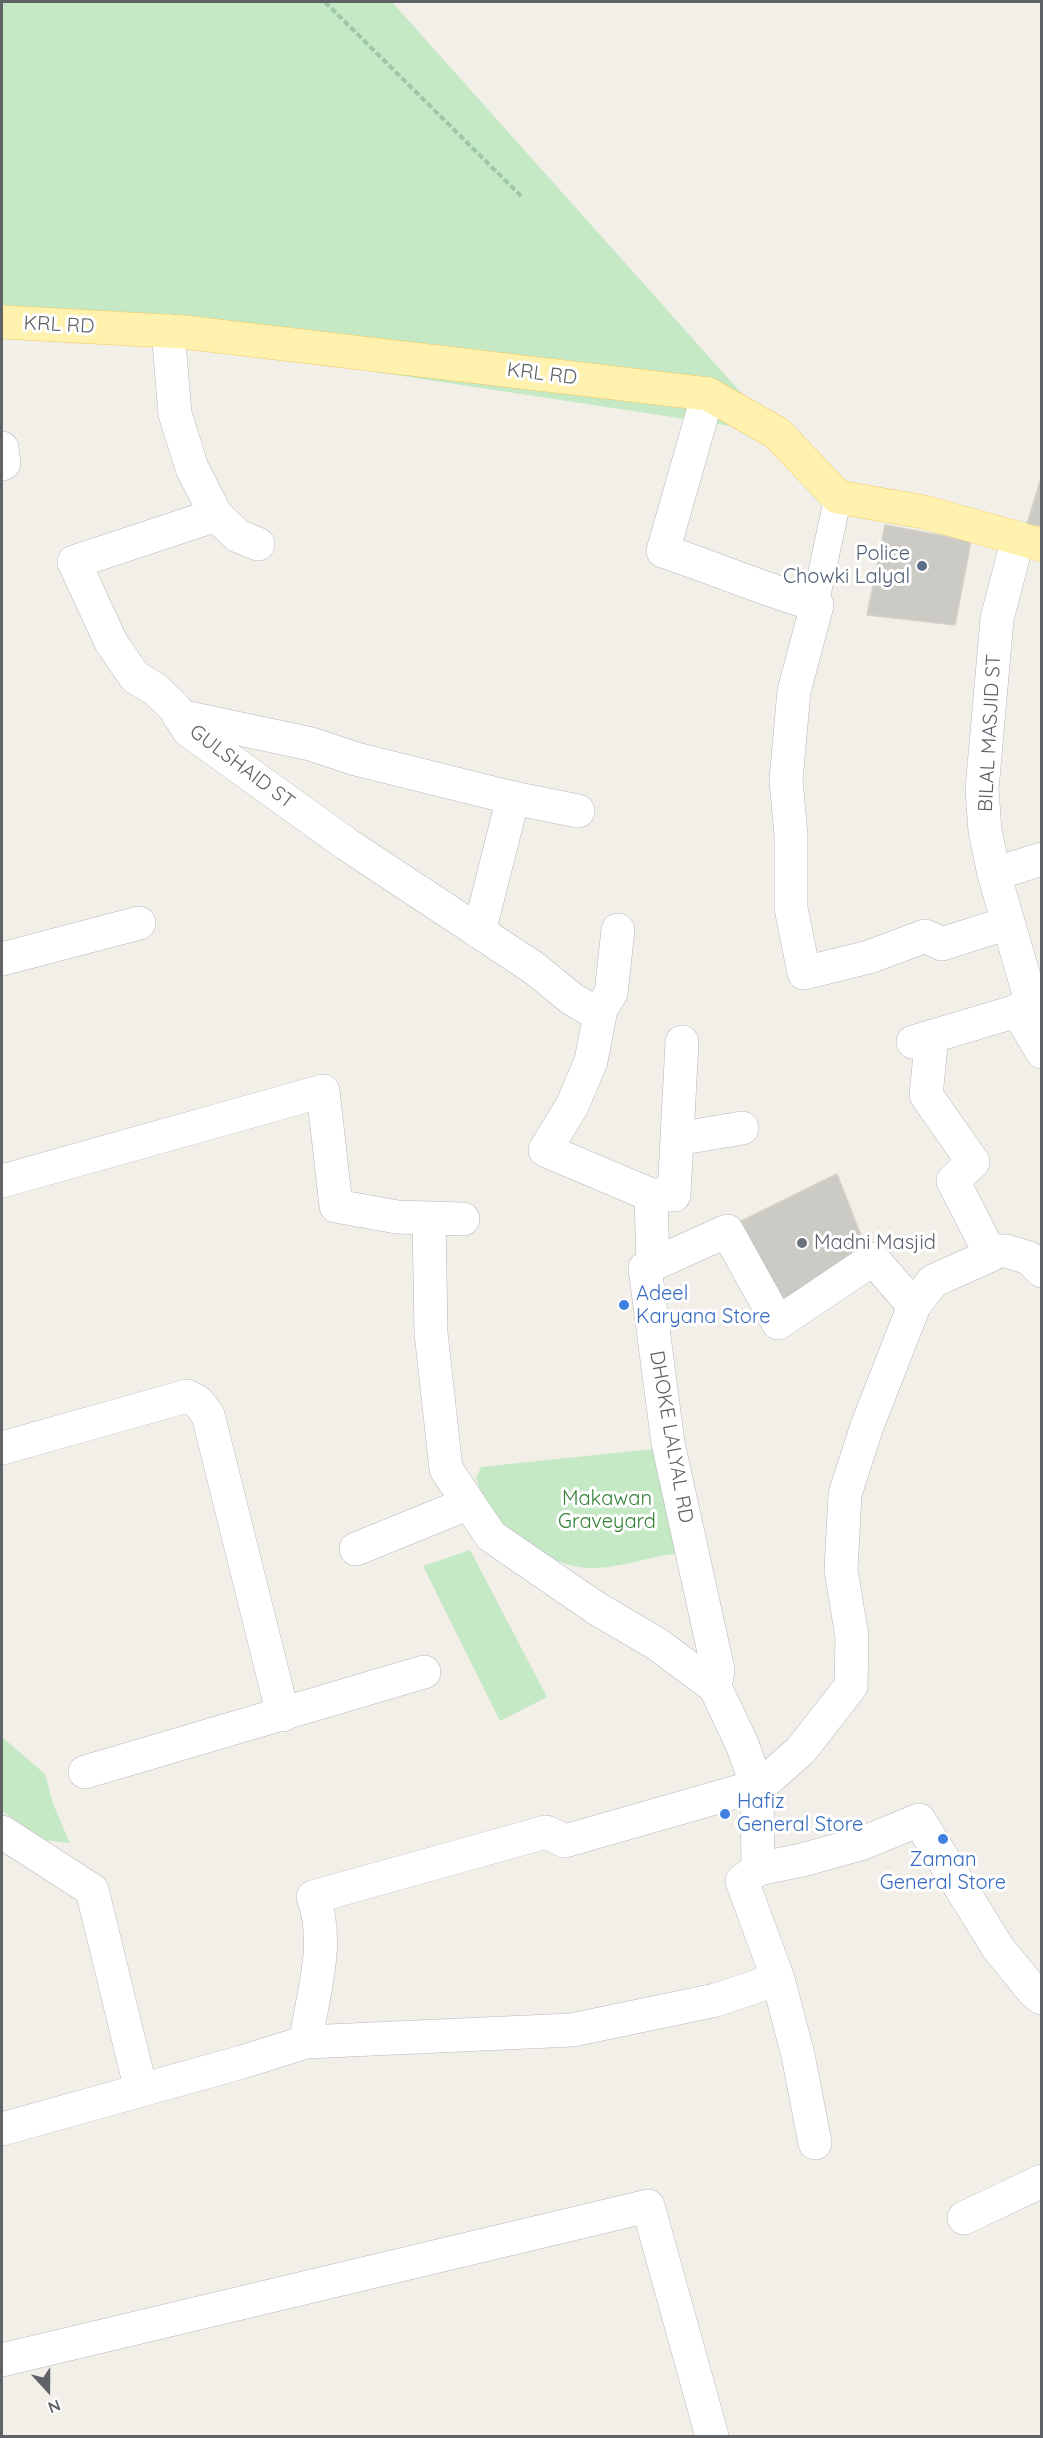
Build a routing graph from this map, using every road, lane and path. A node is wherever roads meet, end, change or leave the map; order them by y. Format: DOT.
graph roads {
  1 [pos="326,2"];
  2 [pos="521,196"];
  3 [pos="2,322"];
  4 [pos="168,331"];
  5 [pos="708,394"];
  6 [pos="2,448"];
  7 [pos="2,464"];
  8 [pos="838,497"];
  9 [pos="216,515"];
  10 [pos="1030,542"];
  11 [pos="258,544"];
  12 [pos="815,604"];
  13 [pos="179,717"];
  14 [pos="513,798"];
  15 [pos="578,811"];
  16 [pos="1041,860"];
  17 [pos="994,874"];
  18 [pos="139,923"];
  19 [pos="1008,923"];
  20 [pos="618,930"];
  21 [pos="479,932"];
  22 [pos="2,959"];
  23 [pos="1029,1007"];
  24 [pos="600,1016"];
  25 [pos="682,1042"];
  26 [pos="1041,1052"];
  27 [pos="742,1128"];
  28 [pos="677,1139"];
  29 [pos="2,1181"];
  30 [pos="651,1195"];
  31 [pos="429,1218"];
  32 [pos="464,1219"];
  33 [pos="989,1251"];
  34 [pos="653,1264"];
  35 [pos="1041,1271"];
  36 [pos="914,1306"];
  37 [pos="2,1448"];
  38 [pos="469,1503"];
  39 [pos="356,1549"];
  40 [pos="424,1672"];
  41 [pos="715,1687"];
  42 [pos="283,1715"];
  43 [pos="86,1772"];
  44 [pos="757,1785"];
  45 [pos="2,1832"];
  46 [pos="758,1869"];
  47 [pos="778,1979"];
  48 [pos="1041,1998"];
  49 [pos="306,2042"];
  50 [pos="141,2090"];
  51 [pos="2,2128"];
  52 [pos="815,2143"];
  53 [pos="1041,2181"];
  54 [pos="964,2218"];
  55 [pos="2,2360"];
  56 [pos="712,2436"];
  1 -- 2 [label="path"];
  3 -- 4 [label="main road, KRL RD"];
  4 -- 5 [label="main road, KRL RD"];
  4 -- 9 [label="street"];
  5 -- 8 [label="main road, KRL RD"];
  5 -- 12 [label="street"];
  6 -- 7 [label="street"];
  8 -- 10 [label="main road"];
  8 -- 12 [label="street"];
  9 -- 11 [label="street"];
  9 -- 13 [label="street, GULSHAID ST"];
  10 -- 17 [label="street, BILAL MASJID ST"];
  12 -- 19 [label="street"];
  13 -- 14 [label="street"];
  13 -- 21 [label="street, GULSHAID ST"];
  14 -- 15 [label="street"];
  14 -- 21 [label="street"];
  16 -- 17 [label="street"];
  17 -- 19 [label="street, BILAL MASJID ST"];
  18 -- 22 [label="street"];
  19 -- 23 [label="street, BILAL MASJID ST"];
  20 -- 24 [label="street"];
  21 -- 24 [label="street, GULSHAID ST"];
  23 -- 26 [label="street"];
  23 -- 33 [label="street"];
  24 -- 30 [label="street"];
  25 -- 28 [label="street"];
  27 -- 28 [label="street"];
  28 -- 30 [label="street"];
  29 -- 31 [label="street"];
  30 -- 34 [label="street"];
  31 -- 32 [label="street"];
  31 -- 38 [label="street, DHOKE LALYAL RD"];
  33 -- 35 [label="street"];
  33 -- 36 [label="street"];
  34 -- 36 [label="street"];
  34 -- 41 [label="street, DHOKE LALYAL RD"];
  36 -- 44 [label="street"];
  37 -- 42 [label="street"];
  38 -- 39 [label="street"];
  38 -- 41 [label="street, DHOKE LALYAL RD"];
  40 -- 42 [label="street"];
  41 -- 44 [label="street, DHOKE LALYAL RD"];
  42 -- 43 [label="street"];
  44 -- 46 [label="street, DHOKE LALYAL RD"];
  44 -- 49 [label="street"];
  45 -- 50 [label="street"];
  46 -- 47 [label="street"];
  46 -- 48 [label="street"];
  47 -- 49 [label="street"];
  47 -- 52 [label="street"];
  49 -- 50 [label="street"];
  50 -- 51 [label="street"];
  53 -- 54 [label="street"];
  55 -- 56 [label="street"];
}
